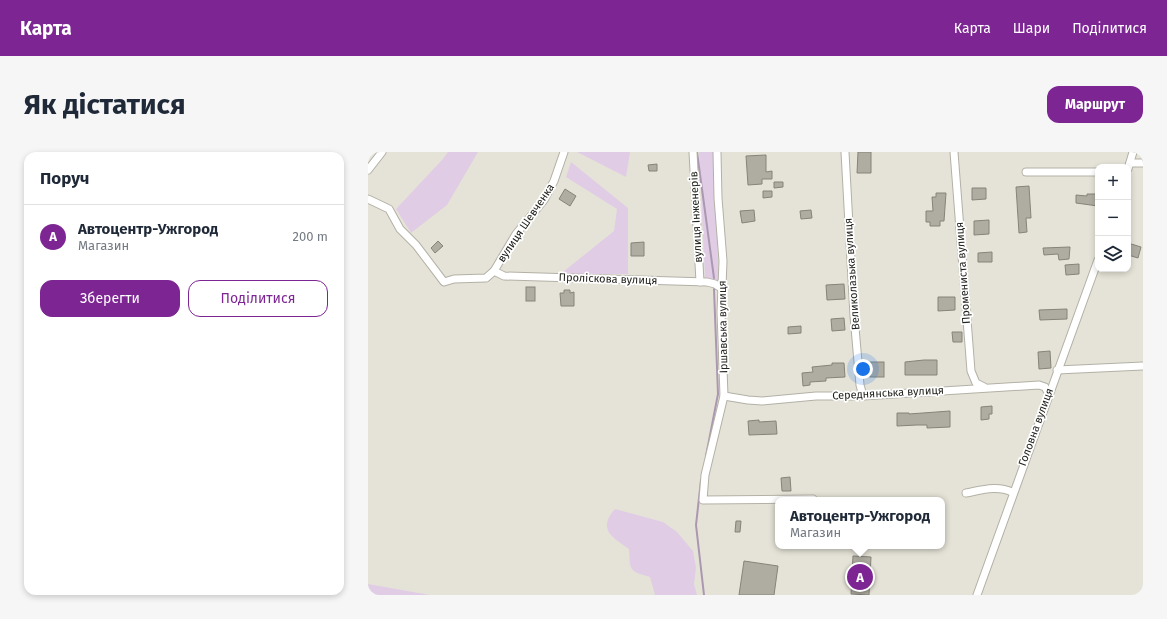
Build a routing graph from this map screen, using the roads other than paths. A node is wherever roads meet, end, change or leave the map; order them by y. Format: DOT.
graph roads {
  1 [pos="382,152"];
  2 [pos="564,152"];
  3 [pos="693,152"];
  4 [pos="717,152"];
  5 [pos="844,152"];
  6 [pos="954,152"];
  7 [pos="1133,152"];
  8 [pos="1143,163"];
  9 [pos="1130,164"];
  10 [pos="1131,166"];
  11 [pos="368,170"];
  12 [pos="1026,172"];
  13 [pos="1095,172"];
  14 [pos="368,199"];
  15 [pos="1095,268"];
  16 [pos="494,272"];
  17 [pos="700,282"];
  18 [pos="721,288"];
  19 [pos="1143,366"];
  20 [pos="1057,370"];
  21 [pos="984,387"];
  22 [pos="1049,394"];
  23 [pos="724,396"];
  24 [pos="863,396"];
  25 [pos="1012,492"];
  26 [pos="966,493"];
  27 [pos="775,499"];
  28 [pos="976,595"];
  1 -- 11 [label="street"];
  2 -- 16 [label="street, вулиця Шевченка"];
  3 -- 17 [label="street, вулиця Інженерів"];
  4 -- 18 [label="street, Іршавська вулиця"];
  5 -- 24 [label="street, Великолазька вулиця"];
  6 -- 21 [label="street, Промениста вулиця"];
  7 -- 9 [label="street"];
  8 -- 10 [label="street"];
  12 -- 13 [label="street"];
  14 -- 16 [label="street"];
  15 -- 20 [label="street, Головна вулиця"];
  16 -- 17 [label="street, Проліскова вулиця"];
  17 -- 18 [label="street, Проліскова вулиця"];
  18 -- 23 [label="street, Іршавська вулиця"];
  19 -- 20 [label="street"];
  20 -- 22 [label="street, Головна вулиця"];
  21 -- 22 [label="street, Середнянська вулиця"];
  21 -- 24 [label="street, Середнянська вулиця"];
  22 -- 25 [label="street, Головна вулиця"];
  23 -- 24 [label="street, Середнянська вулиця"];
  23 -- 27 [label="street, Іршавська вулиця"];
  25 -- 26 [label="street"];
  25 -- 28 [label="street, Головна вулиця"];
}
